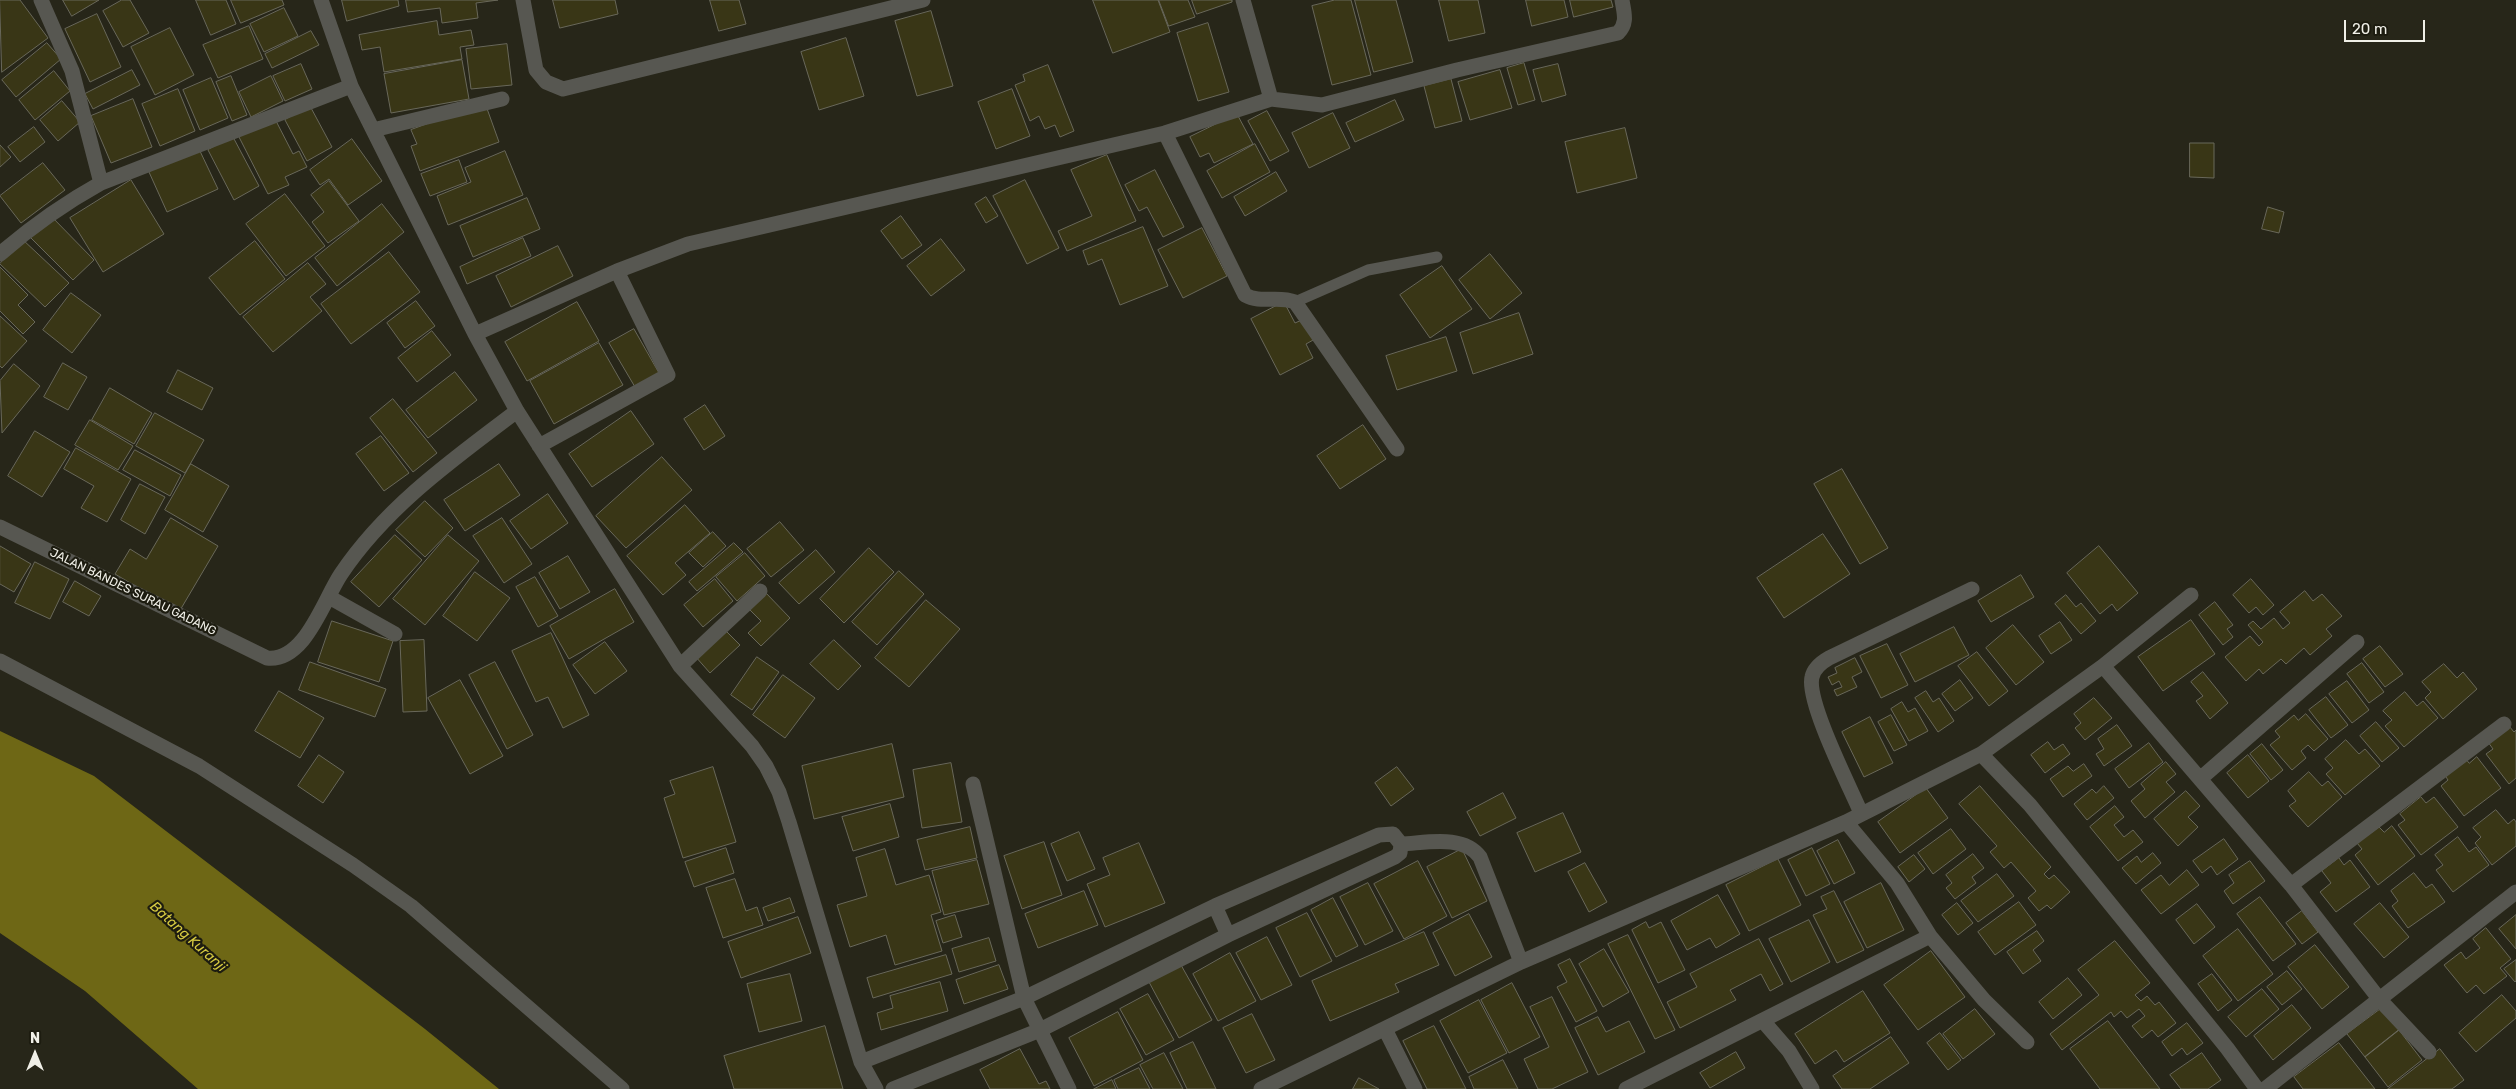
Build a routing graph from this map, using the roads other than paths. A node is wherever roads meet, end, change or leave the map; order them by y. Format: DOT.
graph roads {
  1 [pos="41,0"];
  2 [pos="321,0"];
  3 [pos="523,0"];
  4 [pos="923,0"];
  5 [pos="1243,0"];
  6 [pos="1622,0"];
  7 [pos="351,86"];
  8 [pos="502,100"];
  9 [pos="1271,100"];
  10 [pos="373,130"];
  11 [pos="1165,133"];
  12 [pos="101,183"];
  13 [pos="0,254"];
  14 [pos="1437,257"];
  15 [pos="617,271"];
  16 [pos="1295,302"];
  17 [pos="475,334"];
  18 [pos="516,411"];
  19 [pos="539,446"];
  20 [pos="1397,449"];
  21 [pos="0,527"];
  22 [pos="1972,589"];
  23 [pos="760,591"];
  24 [pos="2191,595"];
  25 [pos="329,597"];
  26 [pos="395,634"];
  27 [pos="2357,642"];
  28 [pos="0,661"];
  29 [pos="680,666"];
  30 [pos="2103,666"];
  31 [pos="2504,724"];
  32 [pos="1981,754"];
  33 [pos="2200,779"];
  34 [pos="973,784"];
  35 [pos="1861,813"];
  36 [pos="1846,822"];
  37 [pos="1401,844"];
  38 [pos="2291,885"];
  39 [pos="2516,892"];
  40 [pos="1215,906"];
  41 [pos="1228,935"];
  42 [pos="1930,936"];
  43 [pos="1521,962"];
  44 [pos="1024,998"];
  45 [pos="2380,1000"];
  46 [pos="1763,1022"];
  47 [pos="1385,1029"];
  48 [pos="1040,1030"];
  49 [pos="2027,1042"];
  50 [pos="2429,1052"];
  51 [pos="861,1062"];
  52 [pos="622,1089"];
  53 [pos="876,1089"];
  54 [pos="893,1089"];
  55 [pos="1069,1089"];
  56 [pos="1261,1089"];
  57 [pos="1415,1089"];
  58 [pos="1626,1089"];
  59 [pos="1812,1089"];
  60 [pos="2257,1089"];
  61 [pos="2266,1089"];
  1 -- 12 [label="street"];
  2 -- 7 [label="street"];
  3 -- 4 [label="street"];
  5 -- 9 [label="street"];
  6 -- 9 [label="street"];
  7 -- 10 [label="street"];
  7 -- 12 [label="street"];
  8 -- 10 [label="street"];
  9 -- 11 [label="street"];
  10 -- 17 [label="street"];
  11 -- 15 [label="street"];
  11 -- 16 [label="street"];
  12 -- 13 [label="street"];
  14 -- 16 [label="lane"];
  15 -- 17 [label="street"];
  15 -- 19 [label="street"];
  16 -- 20 [label="street"];
  17 -- 18 [label="street"];
  18 -- 19 [label="street"];
  18 -- 25 [label="street"];
  19 -- 29 [label="street"];
  21 -- 25 [label="street, JALAN BANDES SURAU GADANG"];
  22 -- 35 [label="street"];
  23 -- 29 [label="street"];
  24 -- 30 [label="street"];
  25 -- 26 [label="street"];
  27 -- 33 [label="street"];
  28 -- 52 [label="street"];
  29 -- 51 [label="street"];
  30 -- 32 [label="street"];
  30 -- 33 [label="street"];
  31 -- 38 [label="street"];
  32 -- 35 [label="street"];
  32 -- 60 [label="street"];
  33 -- 38 [label="street"];
  34 -- 44 [label="street"];
  35 -- 36 [label="street"];
  36 -- 42 [label="street"];
  36 -- 43 [label="street"];
  37 -- 40 [label="street"];
  37 -- 41 [label="street"];
  37 -- 43 [label="street"];
  38 -- 45 [label="street"];
  39 -- 45 [label="street"];
  40 -- 41 [label="street"];
  40 -- 44 [label="street"];
  41 -- 48 [label="street"];
  42 -- 46 [label="street"];
  42 -- 49 [label="street"];
  43 -- 47 [label="street"];
  44 -- 48 [label="street"];
  44 -- 51 [label="street"];
  45 -- 50 [label="street"];
  45 -- 61 [label="street"];
  46 -- 58 [label="street"];
  46 -- 59 [label="street"];
  47 -- 56 [label="street"];
  47 -- 57 [label="street"];
  48 -- 54 [label="street"];
  48 -- 55 [label="street"];
  51 -- 53 [label="street"];
}
